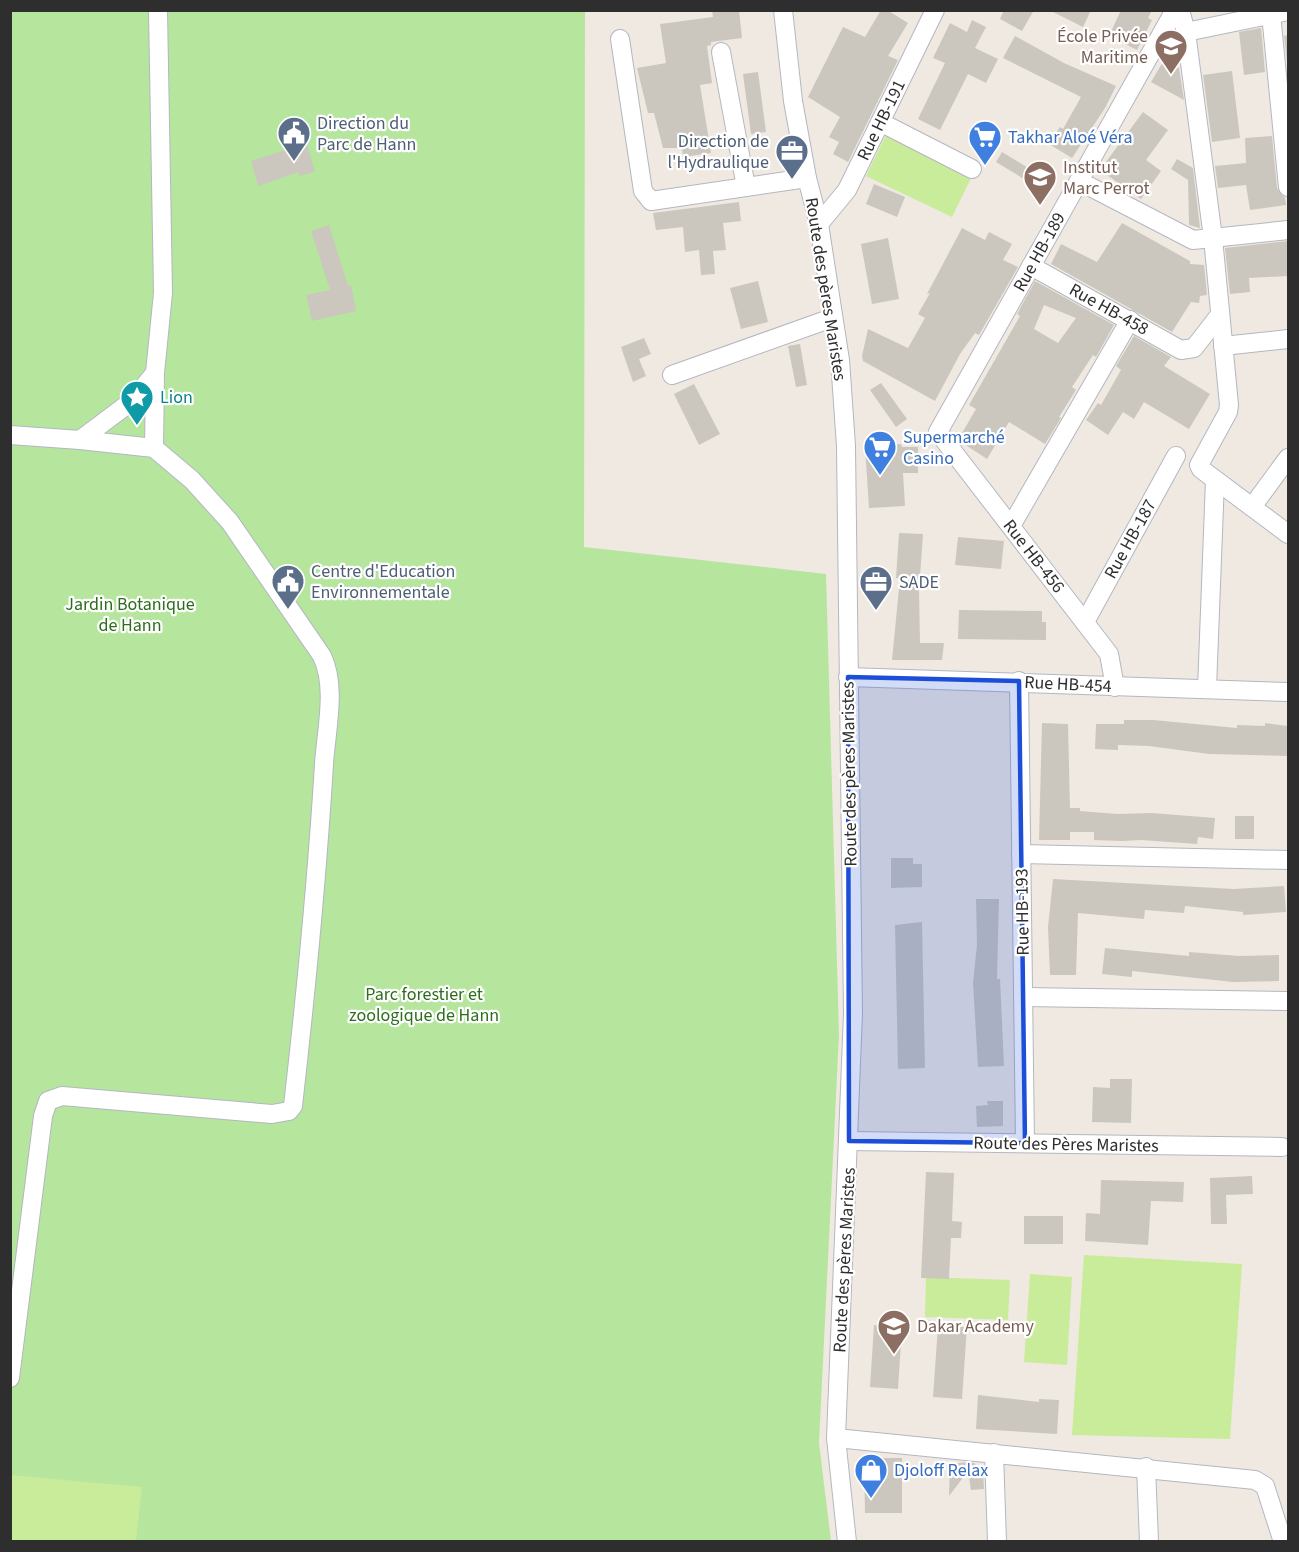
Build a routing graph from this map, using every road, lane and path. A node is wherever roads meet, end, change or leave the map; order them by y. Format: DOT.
graph roads {
  1 [pos="158,10"];
  2 [pos="783,10"];
  3 [pos="935,10"];
  4 [pos="1175,10"];
  5 [pos="1180,10"];
  6 [pos="1280,13"];
  7 [pos="1186,32"];
  8 [pos="620,39"];
  9 [pos="721,52"];
  10 [pos="880,122"];
  11 [pos="1286,146"];
  12 [pos="972,168"];
  13 [pos="807,178"];
  14 [pos="1079,181"];
  15 [pos="746,187"];
  16 [pos="1288,187"];
  17 [pos="819,224"];
  18 [pos="1288,230"];
  19 [pos="1213,238"];
  20 [pos="1031,266"];
  21 [pos="1218,317"];
  22 [pos="832,318"];
  23 [pos="1130,321"];
  24 [pos="1288,339"];
  25 [pos="1223,346"];
  26 [pos="155,374"];
  27 [pos="672,375"];
  28 [pos="939,432"];
  29 [pos="10,435"];
  30 [pos="80,440"];
  31 [pos="154,448"];
  32 [pos="1176,456"];
  33 [pos="1288,458"];
  34 [pos="1215,480"];
  35 [pos="1251,507"];
  36 [pos="1011,526"];
  37 [pos="1288,534"];
  38 [pos="1085,622"];
  39 [pos="848,677"];
  40 [pos="1019,681"];
  41 [pos="1115,687"];
  42 [pos="1207,689"];
  43 [pos="1288,692"];
  44 [pos="1022,854"];
  45 [pos="1288,860"];
  46 [pos="1023,997"];
  47 [pos="1288,1001"];
  48 [pos="849,1141"];
  49 [pos="1025,1143"];
  50 [pos="1282,1147"];
  51 [pos="10,1378"];
  52 [pos="836,1438"];
  53 [pos="994,1453"];
  54 [pos="1146,1467"];
  55 [pos="847,1542"];
  56 [pos="997,1542"];
  57 [pos="1149,1542"];
  58 [pos="1283,1542"];
  1 -- 26 [label="street"];
  2 -- 13 [label="street, Route des pères Maristes"];
  3 -- 10 [label="street, Rue HB-191"];
  4 -- 14 [label="street, Rue HB-189"];
  5 -- 7 [label="street"];
  6 -- 7 [label="street"];
  6 -- 11 [label="street"];
  7 -- 19 [label="street"];
  8 -- 15 [label="street"];
  9 -- 15 [label="street"];
  10 -- 12 [label="street"];
  10 -- 17 [label="street, Rue HB-191"];
  11 -- 16 [label="street"];
  13 -- 15 [label="street"];
  13 -- 17 [label="street, Route des pères Maristes"];
  14 -- 19 [label="street"];
  14 -- 20 [label="street, Rue HB-189"];
  17 -- 22 [label="street, Route des pères Maristes"];
  18 -- 19 [label="street"];
  19 -- 21 [label="street"];
  20 -- 23 [label="street, Rue HB-458"];
  20 -- 28 [label="street, Rue HB-189"];
  21 -- 23 [label="street, Rue HB-458"];
  21 -- 25 [label="street"];
  22 -- 27 [label="street"];
  22 -- 39 [label="street, Route des pères Maristes"];
  23 -- 36 [label="street"];
  24 -- 25 [label="street"];
  25 -- 34 [label="street"];
  26 -- 30 [label="street"];
  26 -- 31 [label="street"];
  28 -- 36 [label="street, Rue HB-456"];
  29 -- 30 [label="street"];
  30 -- 31 [label="street"];
  31 -- 51 [label="street"];
  32 -- 38 [label="street, Rue HB-187"];
  33 -- 35 [label="street"];
  34 -- 35 [label="street"];
  34 -- 42 [label="street"];
  35 -- 37 [label="street"];
  36 -- 38 [label="street, Rue HB-456"];
  38 -- 41 [label="street, Rue HB-456"];
  39 -- 40 [label="street, Rue HB-454"];
  39 -- 48 [label="street, Route des pères Maristes"];
  40 -- 41 [label="street, Rue HB-454"];
  40 -- 44 [label="street, Rue HB-193"];
  41 -- 42 [label="street, Rue HB-454"];
  42 -- 43 [label="street, Rue HB-454"];
  44 -- 45 [label="street"];
  44 -- 46 [label="street, Rue HB-193"];
  46 -- 47 [label="street"];
  46 -- 49 [label="street, Rue HB-193"];
  48 -- 49 [label="street, Route des Pères Maristes"];
  48 -- 52 [label="street, Route des pères Maristes"];
  49 -- 50 [label="street, Route des Pères Maristes"];
  52 -- 53 [label="street"];
  52 -- 55 [label="street, Route des pères Maristes"];
  53 -- 54 [label="street"];
  53 -- 56 [label="street"];
  54 -- 57 [label="street"];
  54 -- 58 [label="street"];
}
